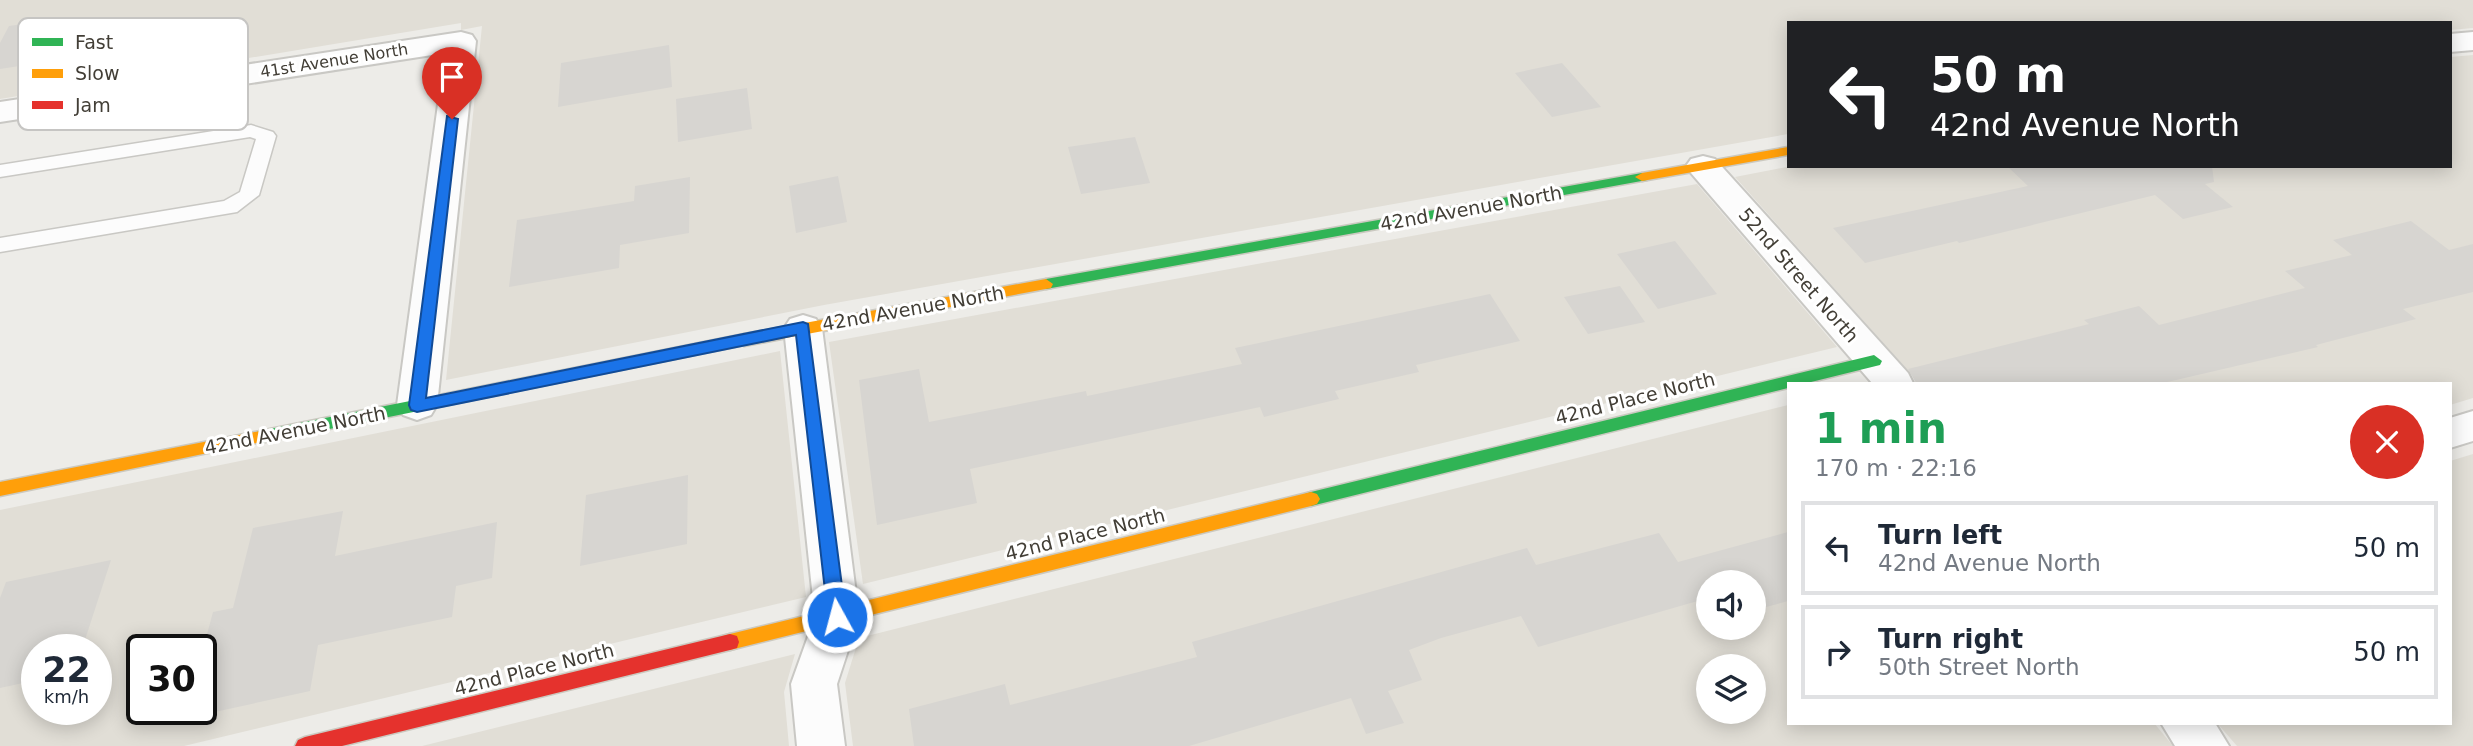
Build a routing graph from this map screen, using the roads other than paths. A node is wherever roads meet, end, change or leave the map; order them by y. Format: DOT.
graph roads {
  1 [pos="2473,41"];
  2 [pos="2452,43"];
  3 [pos="248,73"];
  4 [pos="18,108"];
  5 [pos="0,111"];
  6 [pos="1787,150"];
  7 [pos="1703,166"];
  8 [pos="0,171"];
  9 [pos="0,246"];
  10 [pos="803,328"];
  11 [pos="1884,372"];
  12 [pos="1841,382"];
  13 [pos="1787,395"];
  14 [pos="417,405"];
  15 [pos="2473,426"];
  16 [pos="2452,432"];
  17 [pos="0,489"];
  18 [pos="837,617"];
  19 [pos="2187,725"];
  20 [pos="305,746"];
  21 [pos="821,746"];
  22 [pos="2205,746"];
  1 -- 2 [label="street"];
  3 -- 14 [label="street, 41st Avenue North"];
  4 -- 5 [label="street, 41st Avenue North"];
  6 -- 7 [label="street, 42nd Avenue North"];
  7 -- 10 [label="street, 42nd Avenue North"];
  7 -- 11 [label="street, 52nd Street North"];
  8 -- 9 [label="lane"];
  10 -- 14 [label="street, 42nd Avenue North"];
  10 -- 18 [label="street"];
  11 -- 12 [label="street, 42nd Place North"];
  13 -- 18 [label="street, 42nd Place North"];
  14 -- 17 [label="street, 42nd Avenue North"];
  15 -- 16 [label="street"];
  18 -- 20 [label="street, 42nd Place North"];
  18 -- 21 [label="street"];
  19 -- 22 [label="street"];
}
